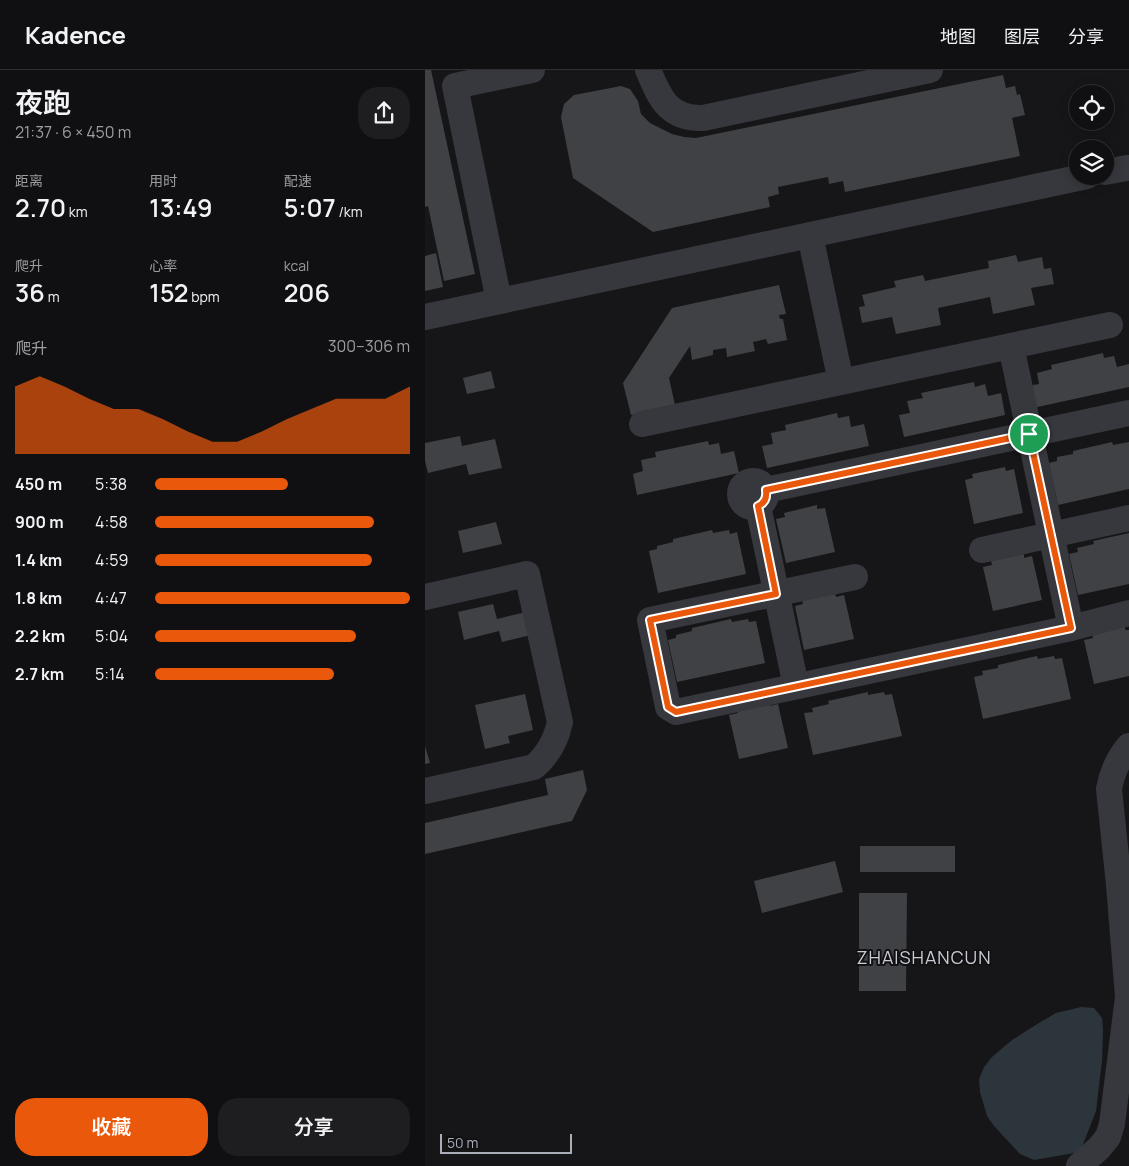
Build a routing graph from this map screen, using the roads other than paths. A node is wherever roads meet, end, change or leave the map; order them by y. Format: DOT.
graph roads {
  1 [pos="532,70"];
  2 [pos="649,70"];
  3 [pos="930,70"];
  4 [pos="1069,180"];
  5 [pos="810,235"];
  6 [pos="499,301"];
  7 [pos="425,317"];
  8 [pos="1110,325"];
  9 [pos="1011,346"];
  10 [pos="841,382"];
  11 [pos="1129,413"];
  12 [pos="642,424"];
  13 [pos="1029,434"];
  14 [pos="1129,518"];
  15 [pos="1051,535"];
  16 [pos="982,550"];
  17 [pos="855,577"];
  18 [pos="776,594"];
  19 [pos="425,597"];
  20 [pos="1129,613"];
  21 [pos="1071,628"];
  22 [pos="796,686"];
  23 [pos="1129,746"];
  24 [pos="425,791"];
  25 [pos="1128,982"];
  26 [pos="1079,1166"];
  1 -- 6 [label="street"];
  2 -- 3 [label="street"];
  4 -- 5 [label="street"];
  5 -- 6 [label="street"];
  5 -- 10 [label="street"];
  6 -- 7 [label="street"];
  8 -- 9 [label="street"];
  9 -- 10 [label="street"];
  9 -- 13 [label="street"];
  10 -- 12 [label="street"];
  11 -- 13 [label="street"];
  13 -- 15 [label="street"];
  13 -- 18 [label="street"];
  14 -- 15 [label="street"];
  15 -- 16 [label="street"];
  15 -- 21 [label="street"];
  17 -- 18 [label="street"];
  18 -- 22 [label="street"];
  18 -- 22 [label="street"];
  19 -- 24 [label="street"];
  20 -- 21 [label="street"];
  21 -- 22 [label="street"];
  23 -- 25 [label="street"];
  25 -- 26 [label="street"];
}
